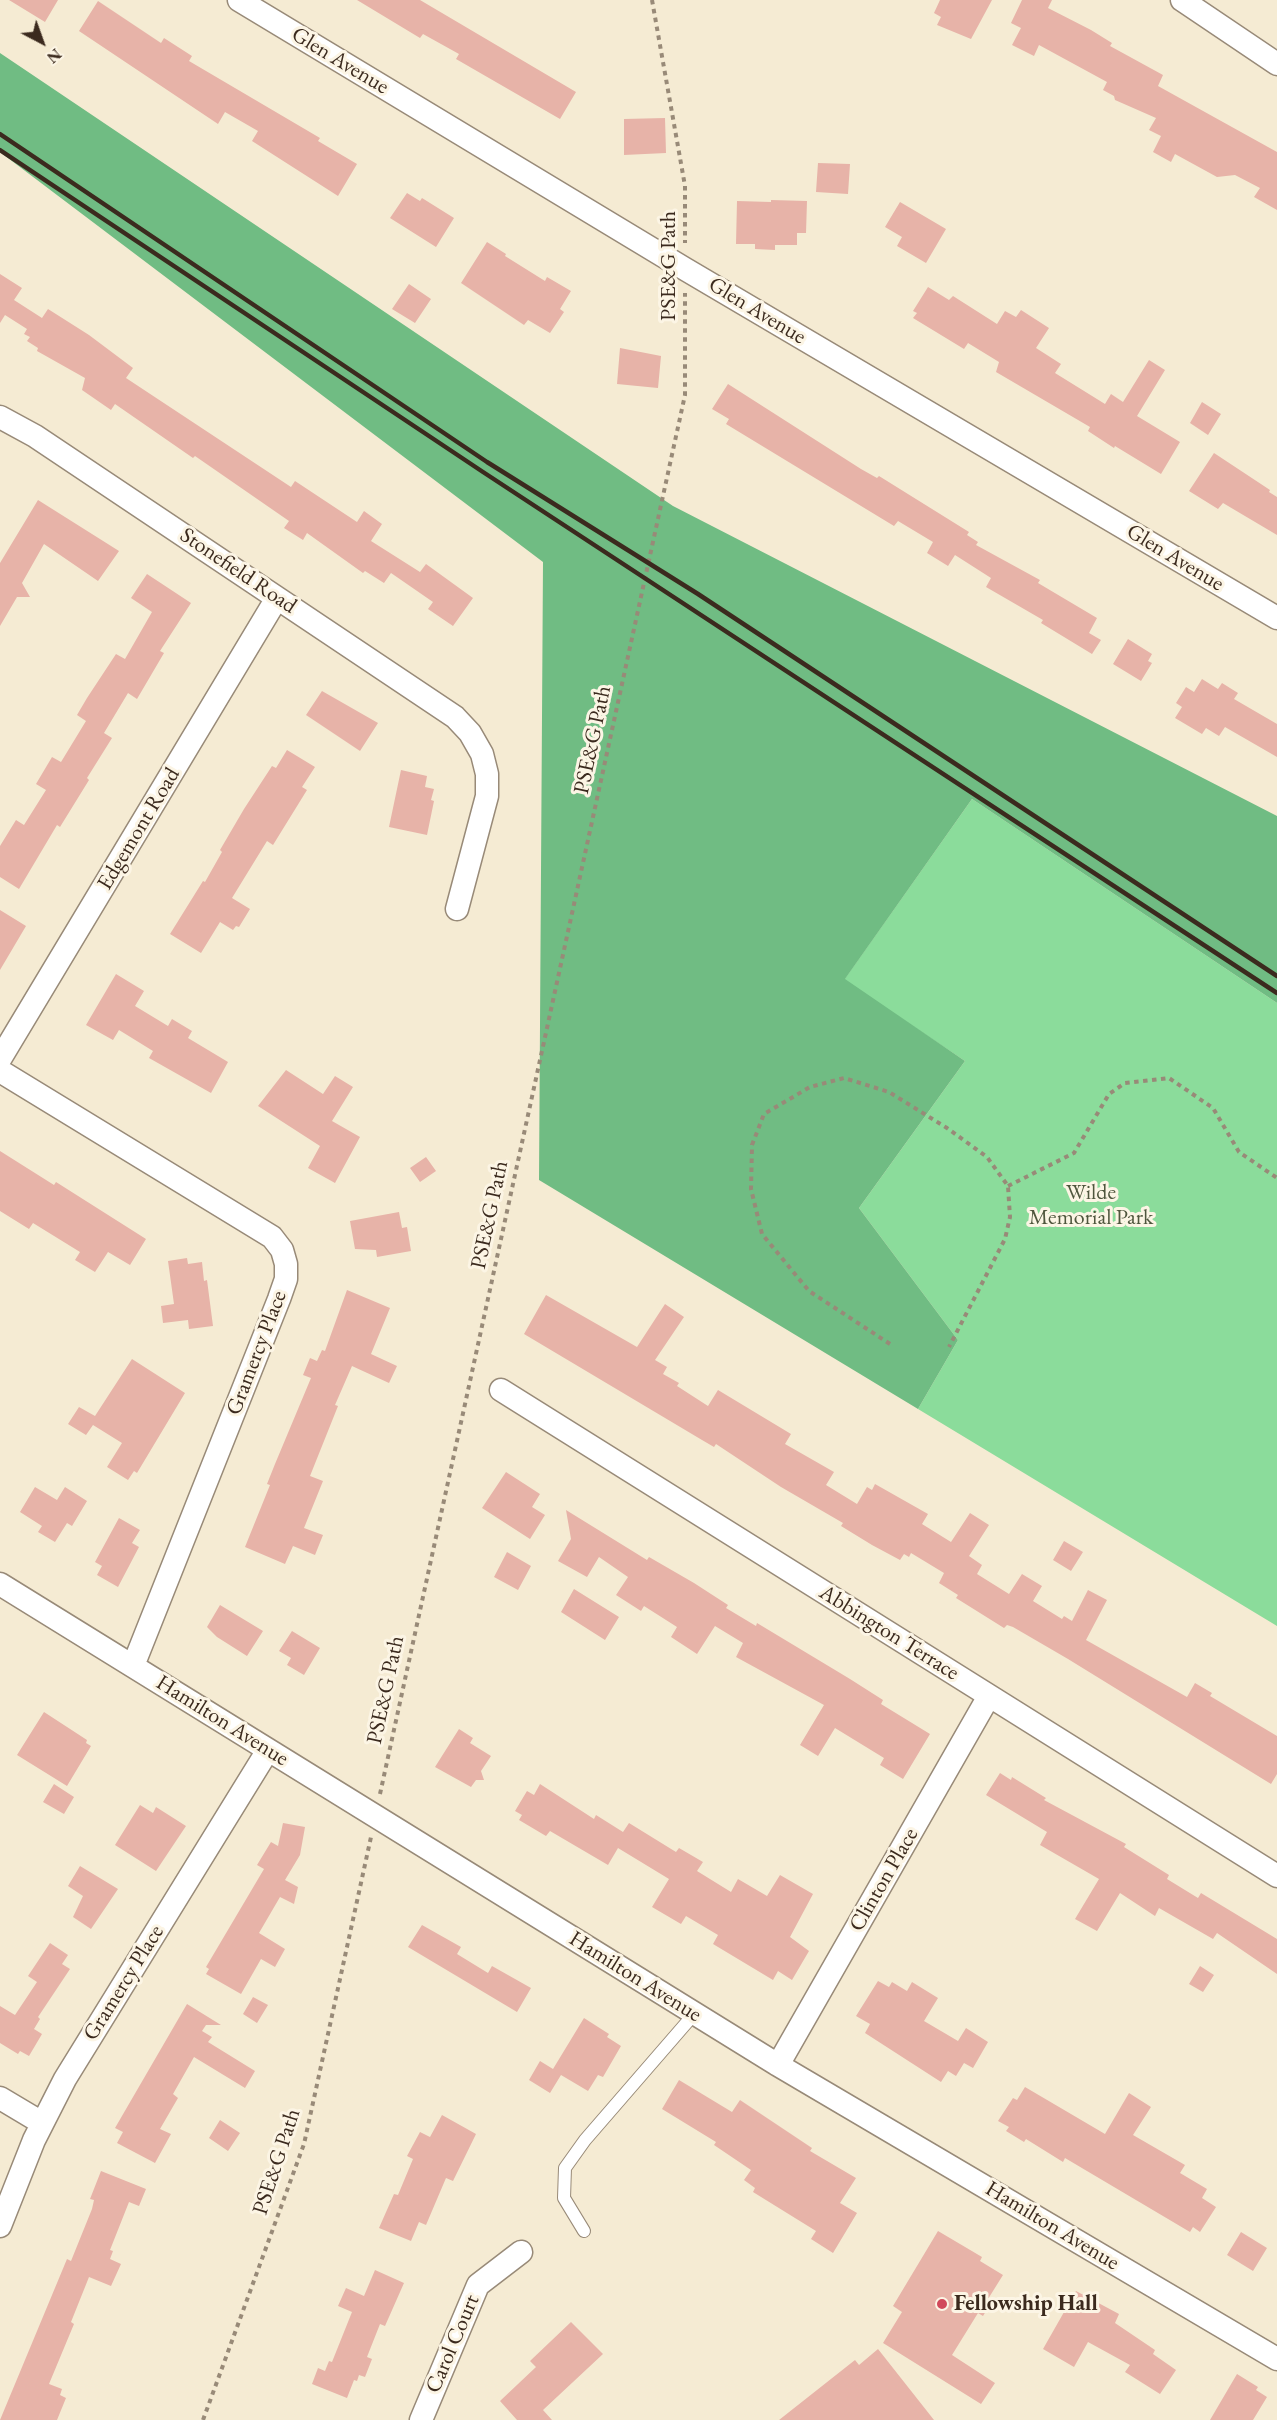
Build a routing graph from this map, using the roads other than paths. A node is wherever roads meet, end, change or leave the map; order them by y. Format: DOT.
graph roads {
  1 [pos="239,0"];
  2 [pos="1182,0"];
  3 [pos="1277,64"];
  4 [pos="0,417"];
  5 [pos="277,598"];
  6 [pos="1277,618"];
  7 [pos="458,909"];
  8 [pos="0,1059"];
  9 [pos="0,1071"];
  10 [pos="501,1390"];
  11 [pos="0,1584"];
  12 [pos="133,1666"];
  13 [pos="989,1696"];
  14 [pos="268,1749"];
  15 [pos="1277,1875"];
  16 [pos="694,2013"];
  17 [pos="778,2065"];
  18 [pos="0,2098"];
  19 [pos="42,2123"];
  20 [pos="0,2226"];
  21 [pos="584,2230"];
  22 [pos="521,2252"];
  23 [pos="1277,2359"];
  24 [pos="421,2420"];
  1 -- 6 [label="street, Glen Avenue"];
  2 -- 3 [label="street"];
  4 -- 5 [label="street, Stonefield Road"];
  5 -- 7 [label="street, Stonefield Road"];
  5 -- 8 [label="street, Edgemont Road"];
  9 -- 12 [label="street, Gramercy Place"];
  10 -- 13 [label="street, Abbington Terrace"];
  11 -- 12 [label="street, Hamilton Avenue"];
  12 -- 14 [label="street, Hamilton Avenue"];
  13 -- 15 [label="street, Abbington Terrace"];
  13 -- 17 [label="street, Clinton Place"];
  14 -- 16 [label="street, Hamilton Avenue"];
  14 -- 19 [label="street, Gramercy Place"];
  16 -- 17 [label="street, Hamilton Avenue"];
  16 -- 21 [label="lane"];
  17 -- 23 [label="street, Hamilton Avenue"];
  18 -- 19 [label="street"];
  19 -- 20 [label="street, Gramercy Place"];
  22 -- 24 [label="street, Carol Court"];
}
